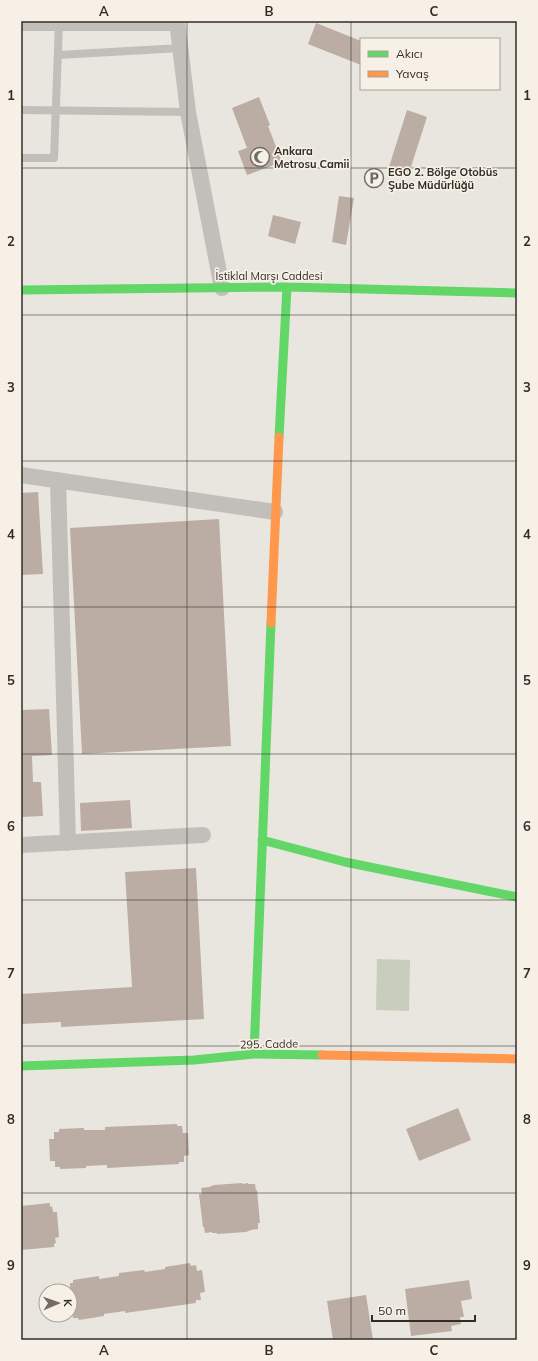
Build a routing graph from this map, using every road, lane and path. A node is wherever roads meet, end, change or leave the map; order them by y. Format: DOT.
graph roads {
  1 [pos="177,22"];
  2 [pos="21,23"];
  3 [pos="59,23"];
  4 [pos="181,48"];
  5 [pos="58,55"];
  6 [pos="21,110"];
  7 [pos="56,110"];
  8 [pos="188,112"];
  9 [pos="21,158"];
  10 [pos="287,287"];
  11 [pos="222,288"];
  12 [pos="21,290"];
  13 [pos="517,293"];
  14 [pos="21,475"];
  15 [pos="58,480"];
  16 [pos="275,512"];
  17 [pos="203,835"];
  18 [pos="262,840"];
  19 [pos="68,843"];
  20 [pos="21,845"];
  21 [pos="517,897"];
  22 [pos="254,1054"];
  23 [pos="517,1059"];
  24 [pos="21,1066"];
  1 -- 3 [label="street"];
  1 -- 4 [label="street"];
  2 -- 3 [label="street"];
  3 -- 5 [label="lane"];
  4 -- 5 [label="lane"];
  4 -- 8 [label="street"];
  5 -- 7 [label="lane"];
  6 -- 7 [label="lane"];
  7 -- 8 [label="lane"];
  7 -- 9 [label="lane"];
  8 -- 11 [label="street"];
  10 -- 11 [label="street, İstiklal Marşı Caddesi"];
  10 -- 13 [label="street, İstiklal Marşı Caddesi"];
  10 -- 16 [label="street"];
  11 -- 12 [label="street, İstiklal Marşı Caddesi"];
  14 -- 15 [label="street"];
  15 -- 16 [label="street"];
  15 -- 19 [label="street"];
  16 -- 18 [label="street"];
  17 -- 19 [label="street"];
  18 -- 21 [label="street"];
  18 -- 22 [label="street"];
  19 -- 20 [label="street"];
  22 -- 23 [label="street, 295. Cadde"];
  22 -- 24 [label="street, 295. Cadde"];
}
